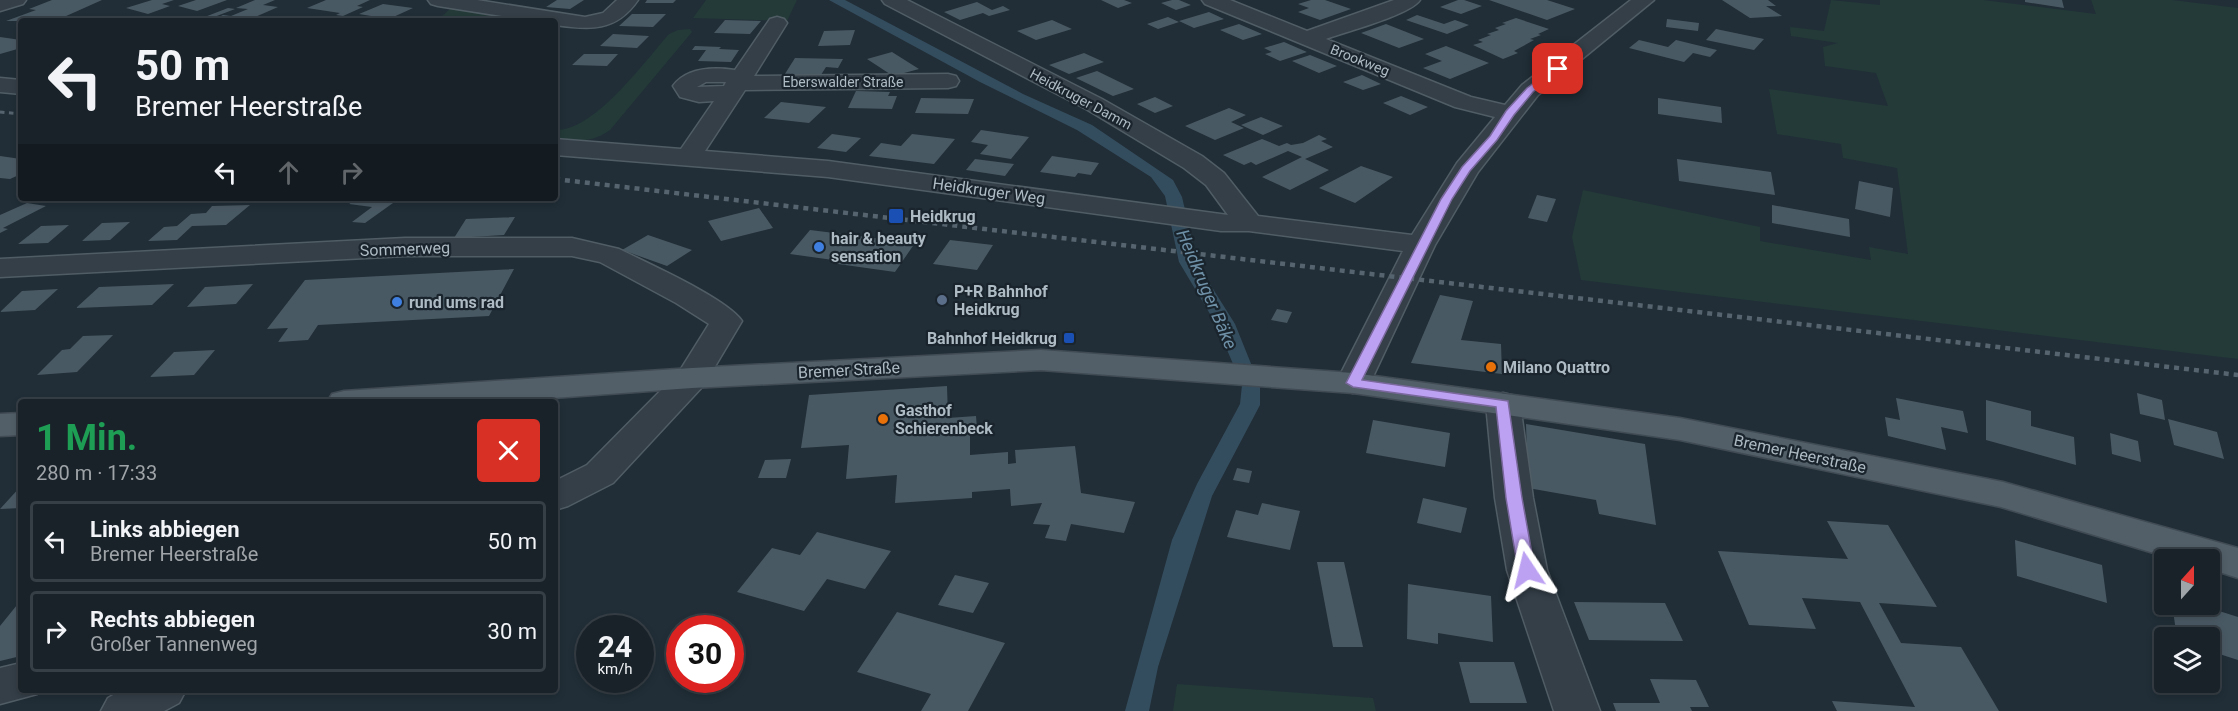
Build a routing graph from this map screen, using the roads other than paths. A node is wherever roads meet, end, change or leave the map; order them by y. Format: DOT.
graph roads {
  1 [pos="16,0"];
  2 [pos="438,0"];
  3 [pos="628,0"];
  4 [pos="892,0"];
  5 [pos="1212,0"];
  6 [pos="1410,0"];
  7 [pos="1644,0"];
  8 [pos="0,5"];
  9 [pos="553,18"];
  10 [pos="558,19"];
  11 [pos="777,23"];
  12 [pos="1306,39"];
  13 [pos="948,81"];
  14 [pos="736,84"];
  15 [pos="0,85"];
  16 [pos="18,87"];
  17 [pos="1510,113"];
  18 [pos="558,147"];
  19 [pos="689,157"];
  20 [pos="1235,223"];
  21 [pos="1421,245"];
  22 [pos="0,268"];
  23 [pos="692,378"];
  24 [pos="1353,383"];
  25 [pos="388,399"];
  26 [pos="1503,404"];
  27 [pos="18,424"];
  28 [pos="0,425"];
  29 [pos="558,495"];
  30 [pos="2238,562"];
  31 [pos="18,682"];
  32 [pos="0,686"];
  33 [pos="1577,711"];
  1 -- 8 [label="street"];
  2 -- 9 [label="street"];
  3 -- 10 [label="street"];
  4 -- 20 [label="street, Heidkruger Damm"];
  5 -- 12 [label="street, Brookweg"];
  6 -- 12 [label="street"];
  7 -- 17 [label="street"];
  11 -- 14 [label="street"];
  12 -- 17 [label="street, Brookweg"];
  13 -- 14 [label="street, Eberswalder Straße"];
  14 -- 19 [label="street"];
  15 -- 16 [label="street"];
  17 -- 21 [label="street"];
  18 -- 19 [label="street, Heidkruger Weg"];
  19 -- 20 [label="street, Heidkruger Weg"];
  20 -- 21 [label="street, Heidkruger Weg"];
  21 -- 24 [label="street"];
  22 -- 23 [label="street, Sommerweg"];
  23 -- 24 [label="main road, Bremer Straße"];
  23 -- 25 [label="main road, Bremer Straße"];
  23 -- 29 [label="street"];
  24 -- 26 [label="main road, Bremer Heerstraße"];
  26 -- 30 [label="main road, Bremer Heerstraße"];
  26 -- 33 [label="street"];
  27 -- 28 [label="main road"];
  31 -- 32 [label="street"];
}
